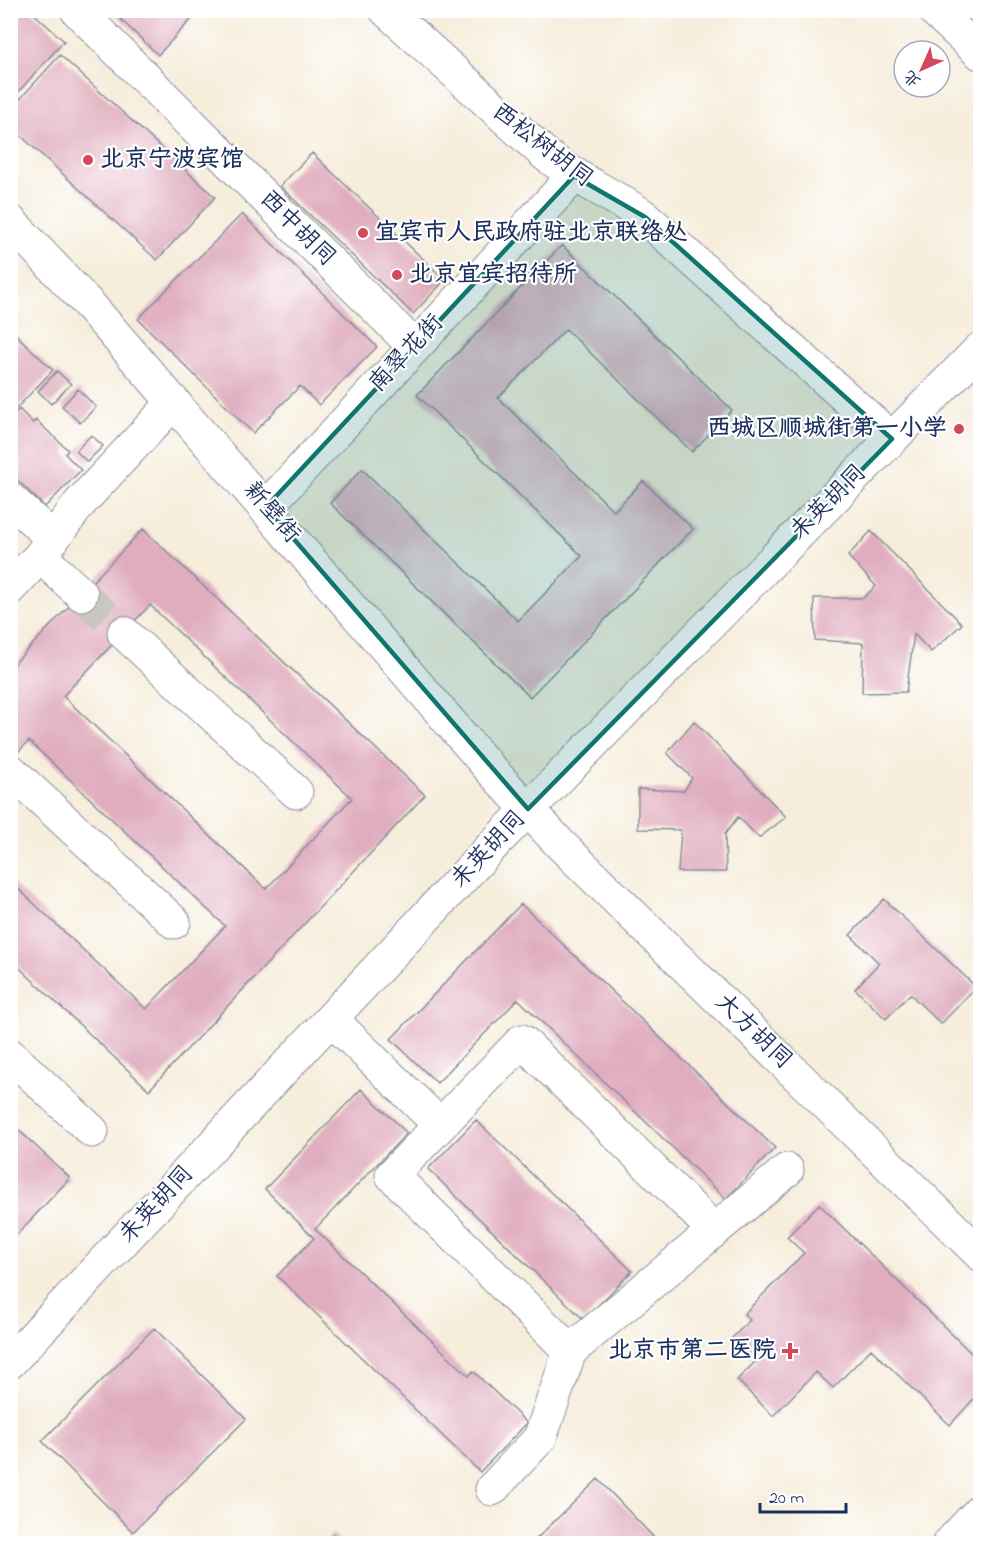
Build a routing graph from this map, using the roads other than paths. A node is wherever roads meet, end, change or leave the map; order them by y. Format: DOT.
graph roads {
  1 [pos="77,10"];
  2 [pos="386,10"];
  3 [pos="934,10"];
  4 [pos="981,53"];
  5 [pos="573,176"];
  6 [pos="10,221"];
  7 [pos="414,346"];
  8 [pos="981,349"];
  9 [pos="174,402"];
  10 [pos="892,439"];
  11 [pos="10,499"];
  12 [pos="267,507"];
  13 [pos="46,547"];
  14 [pos="10,588"];
  15 [pos="81,594"];
  16 [pos="124,633"];
  17 [pos="10,770"];
  18 [pos="296,792"];
  19 [pos="528,809"];
  20 [pos="174,922"];
  21 [pos="331,1019"];
  22 [pos="10,1055"];
  23 [pos="440,1125"];
  24 [pos="92,1131"];
  25 [pos="787,1170"];
  26 [pos="714,1230"];
  27 [pos="981,1254"];
  28 [pos="570,1351"];
  29 [pos="10,1362"];
  30 [pos="492,1489"];
  31 [pos="981,1511"];
  32 [pos="949,1544"];
  1 -- 7 [label="street, 西中胡同"];
  2 -- 5 [label="street, 西松树胡同"];
  3 -- 4 [label="street"];
  5 -- 7 [label="street, 南翠花街"];
  5 -- 10 [label="street, 西松树胡同"];
  6 -- 9 [label="street, 新壁街"];
  7 -- 12 [label="street, 南翠花街"];
  8 -- 10 [label="street, 未英胡同"];
  9 -- 12 [label="street, 新壁街"];
  9 -- 13 [label="street"];
  10 -- 19 [label="street, 未英胡同"];
  11 -- 13 [label="street"];
  12 -- 19 [label="street, 新壁街"];
  13 -- 14 [label="street"];
  13 -- 15 [label="street"];
  16 -- 18 [label="street"];
  17 -- 20 [label="street"];
  19 -- 21 [label="street, 未英胡同"];
  19 -- 27 [label="street, 大方胡同"];
  21 -- 23 [label="street"];
  21 -- 29 [label="street, 未英胡同"];
  22 -- 24 [label="street"];
  23 -- 26 [label="street"];
  23 -- 28 [label="street"];
  25 -- 26 [label="street"];
  26 -- 28 [label="street"];
  28 -- 30 [label="street"];
  31 -- 32 [label="street"];
}
